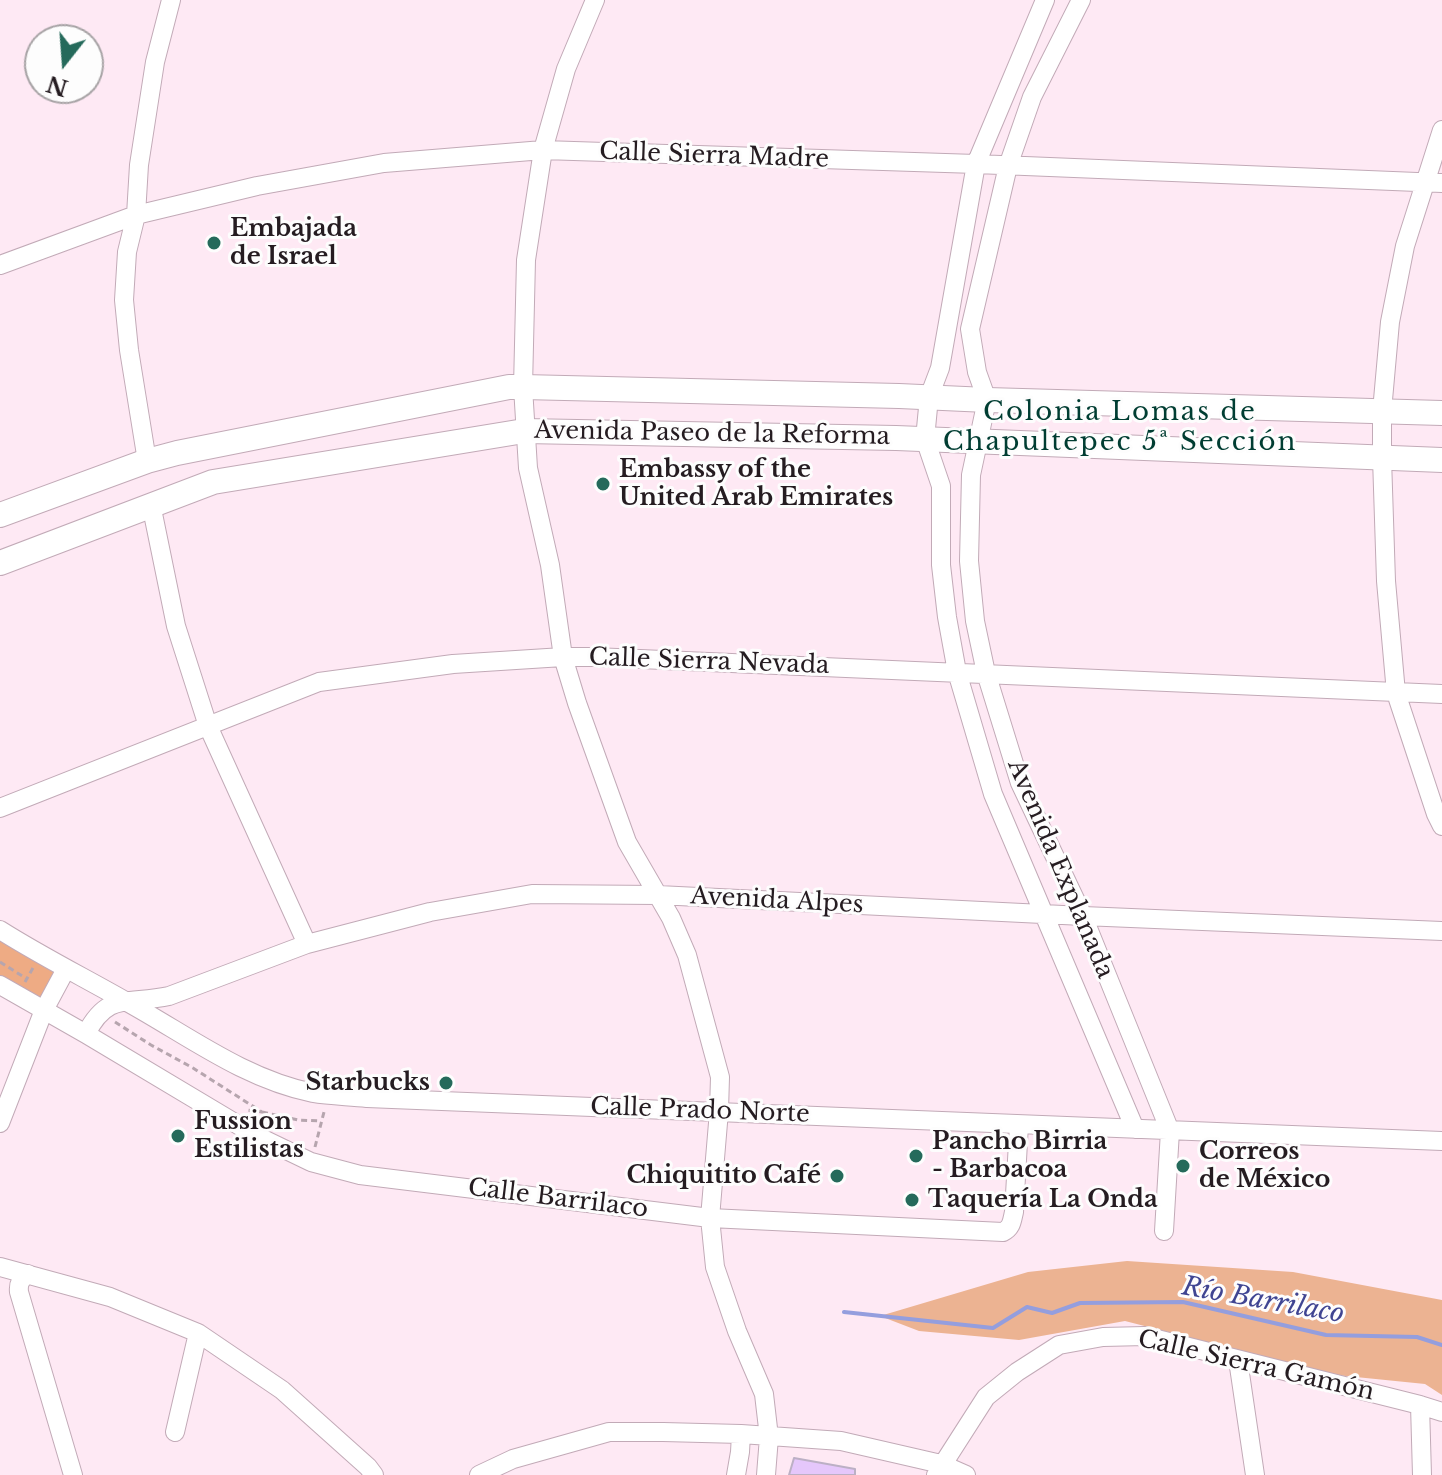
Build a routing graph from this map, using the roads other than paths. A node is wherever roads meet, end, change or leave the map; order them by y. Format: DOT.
graph roads {
  1 [pos="171,0"];
  2 [pos="595,0"];
  3 [pos="1045,0"];
  4 [pos="1081,0"];
  5 [pos="1442,130"];
  6 [pos="543,150"];
  7 [pos="976,164"];
  8 [pos="1008,166"];
  9 [pos="1433,183"];
  10 [pos="136,215"];
  11 [pos="0,265"];
  12 [pos="523,387"];
  13 [pos="929,397"];
  14 [pos="987,400"];
  15 [pos="1382,411"];
  16 [pos="1442,413"];
  17 [pos="524,431"];
  18 [pos="925,439"];
  19 [pos="979,440"];
  20 [pos="177,453"];
  21 [pos="1382,458"];
  22 [pos="1442,460"];
  23 [pos="147,461"];
  24 [pos="98,478"];
  25 [pos="186,492"];
  26 [pos="151,504"];
  27 [pos="0,515"];
  28 [pos="113,519"];
  29 [pos="0,563"];
  30 [pos="563,657"];
  31 [pos="957,672"];
  32 [pos="986,673"];
  33 [pos="1396,693"];
  34 [pos="1442,694"];
  35 [pos="208,726"];
  36 [pos="0,808"];
  37 [pos="1442,826"];
  38 [pos="658,895"];
  39 [pos="1045,913"];
  40 [pos="1083,916"];
  41 [pos="0,930"];
  42 [pos="1442,931"];
  43 [pos="307,944"];
  44 [pos="66,969"];
  45 [pos="0,985"];
  46 [pos="123,1009"];
  47 [pos="44,1010"];
  48 [pos="86,1034"];
  49 [pos="719,1111"];
  50 [pos="0,1123"];
  51 [pos="1019,1125"];
  52 [pos="1135,1129"];
  53 [pos="1170,1131"];
  54 [pos="1442,1141"];
  55 [pos="710,1218"];
  56 [pos="1164,1231"];
  57 [pos="0,1267"];
  58 [pos="28,1274"];
  59 [pos="198,1333"];
  60 [pos="1238,1360"];
  61 [pos="1420,1405"];
  62 [pos="1442,1412"];
  63 [pos="175,1432"];
  64 [pos="741,1434"];
  65 [pos="769,1437"];
  66 [pos="938,1470"];
  67 [pos="73,1475"];
  68 [pos="374,1475"];
  69 [pos="479,1475"];
  70 [pos="736,1475"];
  71 [pos="766,1475"];
  72 [pos="966,1475"];
  73 [pos="1255,1475"];
  74 [pos="1422,1475"];
  1 -- 10 [label="street"];
  2 -- 6 [label="street"];
  3 -- 7 [label="street, Avenida Explanada"];
  4 -- 8 [label="street, Avenida Explanada"];
  5 -- 9 [label="street"];
  6 -- 7 [label="street, Calle Sierra Madre"];
  6 -- 10 [label="street, Calle Sierra Madre"];
  6 -- 12 [label="street"];
  7 -- 8 [label="street, Calle Sierra Madre"];
  7 -- 13 [label="street, Avenida Explanada"];
  8 -- 9 [label="street, Calle Sierra Madre"];
  8 -- 14 [label="street, Avenida Explanada"];
  9 -- 15 [label="street"];
  10 -- 11 [label="street, Calle Sierra Madre"];
  10 -- 23 [label="street"];
  12 -- 13 [label="main road, Avenida Paseo de la Reforma"];
  12 -- 17 [label="street"];
  12 -- 20 [label="main road, Avenida Paseo de la Reforma"];
  13 -- 14 [label="main road, Avenida Paseo de la Reforma"];
  13 -- 18 [label="street, Avenida Explanada"];
  14 -- 15 [label="main road, Avenida Paseo de la Reforma"];
  14 -- 19 [label="street, Avenida Explanada"];
  15 -- 16 [label="main road, Avenida Paseo de la Reforma"];
  15 -- 21 [label="street"];
  17 -- 18 [label="main road, Avenida Paseo de la Reforma"];
  17 -- 25 [label="main road, Avenida Paseo de la Reforma"];
  17 -- 30 [label="street"];
  18 -- 19 [label="main road, Avenida Paseo de la Reforma"];
  18 -- 31 [label="street, Avenida Explanada"];
  19 -- 21 [label="main road, Avenida Paseo de la Reforma"];
  19 -- 32 [label="street, Avenida Explanada"];
  20 -- 23 [label="main road, Avenida Paseo de la Reforma"];
  20 -- 25 [label="main road"];
  21 -- 22 [label="main road, Avenida Paseo de la Reforma"];
  21 -- 33 [label="street"];
  23 -- 24 [label="main road, Avenida Paseo de la Reforma"];
  24 -- 27 [label="main road, Avenida Paseo de la Reforma"];
  24 -- 28 [label="main road"];
  25 -- 26 [label="main road, Avenida Paseo de la Reforma"];
  26 -- 28 [label="main road, Avenida Paseo de la Reforma"];
  26 -- 35 [label="street"];
  28 -- 29 [label="main road, Avenida Paseo de la Reforma"];
  30 -- 31 [label="street, Calle Sierra Nevada"];
  30 -- 35 [label="street, Calle Sierra Nevada"];
  30 -- 38 [label="street"];
  31 -- 32 [label="street, Calle Sierra Nevada"];
  31 -- 39 [label="street, Avenida Explanada"];
  32 -- 33 [label="street, Calle Sierra Nevada"];
  32 -- 40 [label="street, Avenida Explanada"];
  33 -- 34 [label="street, Calle Sierra Nevada"];
  33 -- 37 [label="street"];
  35 -- 36 [label="street, Calle Sierra Nevada"];
  35 -- 43 [label="street"];
  38 -- 39 [label="street, Avenida Alpes"];
  38 -- 43 [label="street, Avenida Alpes"];
  38 -- 49 [label="street"];
  39 -- 40 [label="street, Avenida Alpes"];
  39 -- 52 [label="street, Avenida Explanada"];
  40 -- 42 [label="street, Avenida Alpes"];
  40 -- 53 [label="street, Avenida Explanada"];
  41 -- 44 [label="street, Calle Prado Norte"];
  43 -- 46 [label="street, Avenida Alpes"];
  44 -- 46 [label="street, Calle Prado Norte"];
  44 -- 47 [label="street"];
  45 -- 47 [label="street"];
  46 -- 48 [label="street, Avenida Alpes"];
  46 -- 49 [label="street, Calle Prado Norte"];
  47 -- 48 [label="street, Calle Barrilaco"];
  47 -- 50 [label="street"];
  48 -- 55 [label="street, Calle Barrilaco"];
  49 -- 51 [label="street, Calle Prado Norte"];
  49 -- 55 [label="street"];
  51 -- 52 [label="street, Calle Prado Norte"];
  51 -- 55 [label="street, Calle Barrilaco"];
  52 -- 53 [label="street, Calle Prado Norte"];
  53 -- 54 [label="street, Calle Prado Norte"];
  53 -- 56 [label="street"];
  55 -- 65 [label="street"];
  57 -- 58 [label="street"];
  58 -- 59 [label="street"];
  58 -- 67 [label="street"];
  59 -- 63 [label="street"];
  59 -- 68 [label="street"];
  60 -- 61 [label="street, Calle Sierra Gamón"];
  60 -- 66 [label="street, Calle Sierra Gamón"];
  60 -- 73 [label="street"];
  61 -- 62 [label="street, Calle Sierra Gamón"];
  61 -- 74 [label="street"];
  64 -- 65 [label="street"];
  64 -- 69 [label="street"];
  64 -- 70 [label="street"];
  65 -- 66 [label="street"];
  65 -- 71 [label="street"];
  66 -- 72 [label="street"];
}
